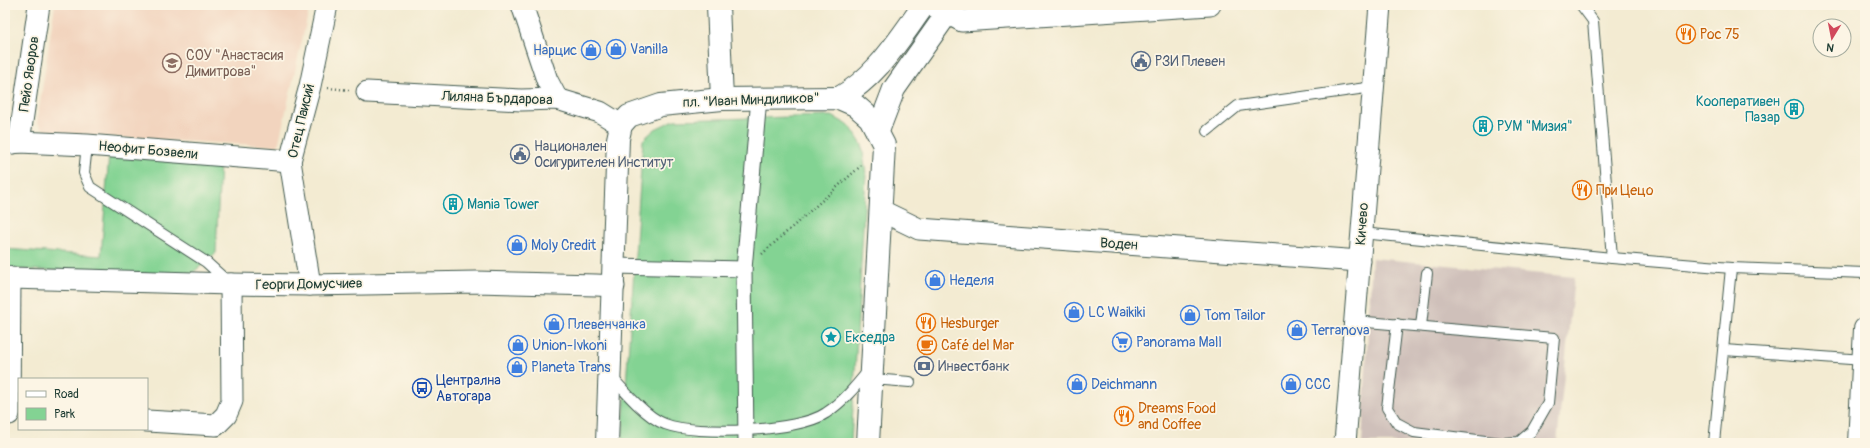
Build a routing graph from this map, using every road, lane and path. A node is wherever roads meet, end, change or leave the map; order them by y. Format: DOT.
graph roads {
  1 [pos="39,5"];
  2 [pos="327,5"];
  3 [pos="522,5"];
  4 [pos="718,5"];
  5 [pos="924,5"];
  6 [pos="1210,5"];
  7 [pos="1380,5"];
  8 [pos="1581,5"];
  9 [pos="944,8"];
  10 [pos="310,86"];
  11 [pos="1373,87"];
  12 [pos="367,92"];
  13 [pos="759,98"];
  14 [pos="839,98"];
  15 [pos="556,99"];
  16 [pos="722,99"];
  17 [pos="621,125"];
  18 [pos="1207,131"];
  19 [pos="881,138"];
  20 [pos="12,143"];
  21 [pos="87,145"];
  22 [pos="290,161"];
  23 [pos="882,211"];
  24 [pos="1362,233"];
  25 [pos="1612,258"];
  26 [pos="1360,261"];
  27 [pos="1731,268"];
  28 [pos="744,269"];
  29 [pos="1427,272"];
  30 [pos="1865,273"];
  31 [pos="614,276"];
  32 [pos="7,277"];
  33 [pos="231,284"];
  34 [pos="310,285"];
  35 [pos="1355,321"];
  36 [pos="1397,324"];
  37 [pos="1421,326"];
  38 [pos="1865,329"];
  39 [pos="1724,350"];
  40 [pos="1864,360"];
  41 [pos="872,373"];
  42 [pos="610,375"];
  43 [pos="910,382"];
  44 [pos="11,414"];
  45 [pos="148,421"];
  46 [pos="747,436"];
  47 [pos="608,443"];
  48 [pos="868,443"];
  49 [pos="1345,443"];
  50 [pos="1503,443"];
  51 [pos="1714,443"];
  52 [pos="1859,443"];
  1 -- 20 [label="street, Пейо Яворов"];
  2 -- 10 [label="street, Отец Паисий"];
  3 -- 15 [label="street"];
  4 -- 16 [label="street"];
  5 -- 14 [label="street"];
  6 -- 9 [label="street"];
  7 -- 11 [label="street, Кичево"];
  8 -- 25 [label="lane"];
  9 -- 19 [label="street"];
  10 -- 12 [label="path"];
  10 -- 22 [label="street, Отец Паисий"];
  11 -- 18 [label="lane"];
  11 -- 24 [label="street, Кичево"];
  12 -- 15 [label="street, Лиляна Бърдарова"];
  13 -- 14 [label="street, пл. \"Иван Миндиликов\""];
  13 -- 16 [label="street, пл. \"Иван Миндиликов\""];
  13 -- 28 [label="street"];
  14 -- 19 [label="street, пл. \"Иван Миндиликов\""];
  15 -- 17 [label="street, Лиляна Бърдарова"];
  16 -- 17 [label="street, пл. \"Иван Миндиликов\""];
  17 -- 31 [label="street"];
  19 -- 23 [label="street"];
  19 -- 28 [label="path"];
  20 -- 21 [label="street, Неофит Бозвели"];
  21 -- 22 [label="street, Неофит Бозвели"];
  21 -- 33 [label="lane"];
  22 -- 34 [label="street, Отец Паисий"];
  23 -- 26 [label="street, Воден"];
  23 -- 41 [label="street"];
  24 -- 25 [label="lane"];
  24 -- 26 [label="street, Кичево"];
  25 -- 27 [label="lane"];
  26 -- 35 [label="street, Кичево"];
  27 -- 30 [label="lane"];
  27 -- 39 [label="lane"];
  28 -- 31 [label="street"];
  28 -- 46 [label="street"];
  29 -- 37 [label="lane"];
  31 -- 34 [label="street, Георги Домусчиев"];
  31 -- 42 [label="street"];
  32 -- 33 [label="street, Георги Домусчиев"];
  32 -- 44 [label="street"];
  33 -- 34 [label="street, Георги Домусчиев"];
  33 -- 45 [label="street"];
  35 -- 36 [label="lane"];
  35 -- 49 [label="street, Кичево"];
  36 -- 37 [label="lane"];
  36 -- 50 [label="lane"];
  37 -- 50 [label="lane"];
  38 -- 40 [label="street"];
  39 -- 40 [label="lane"];
  39 -- 51 [label="lane"];
  40 -- 52 [label="street"];
  41 -- 43 [label="lane"];
  41 -- 46 [label="lane"];
  41 -- 48 [label="street"];
  42 -- 46 [label="lane"];
  42 -- 47 [label="street"];
}
